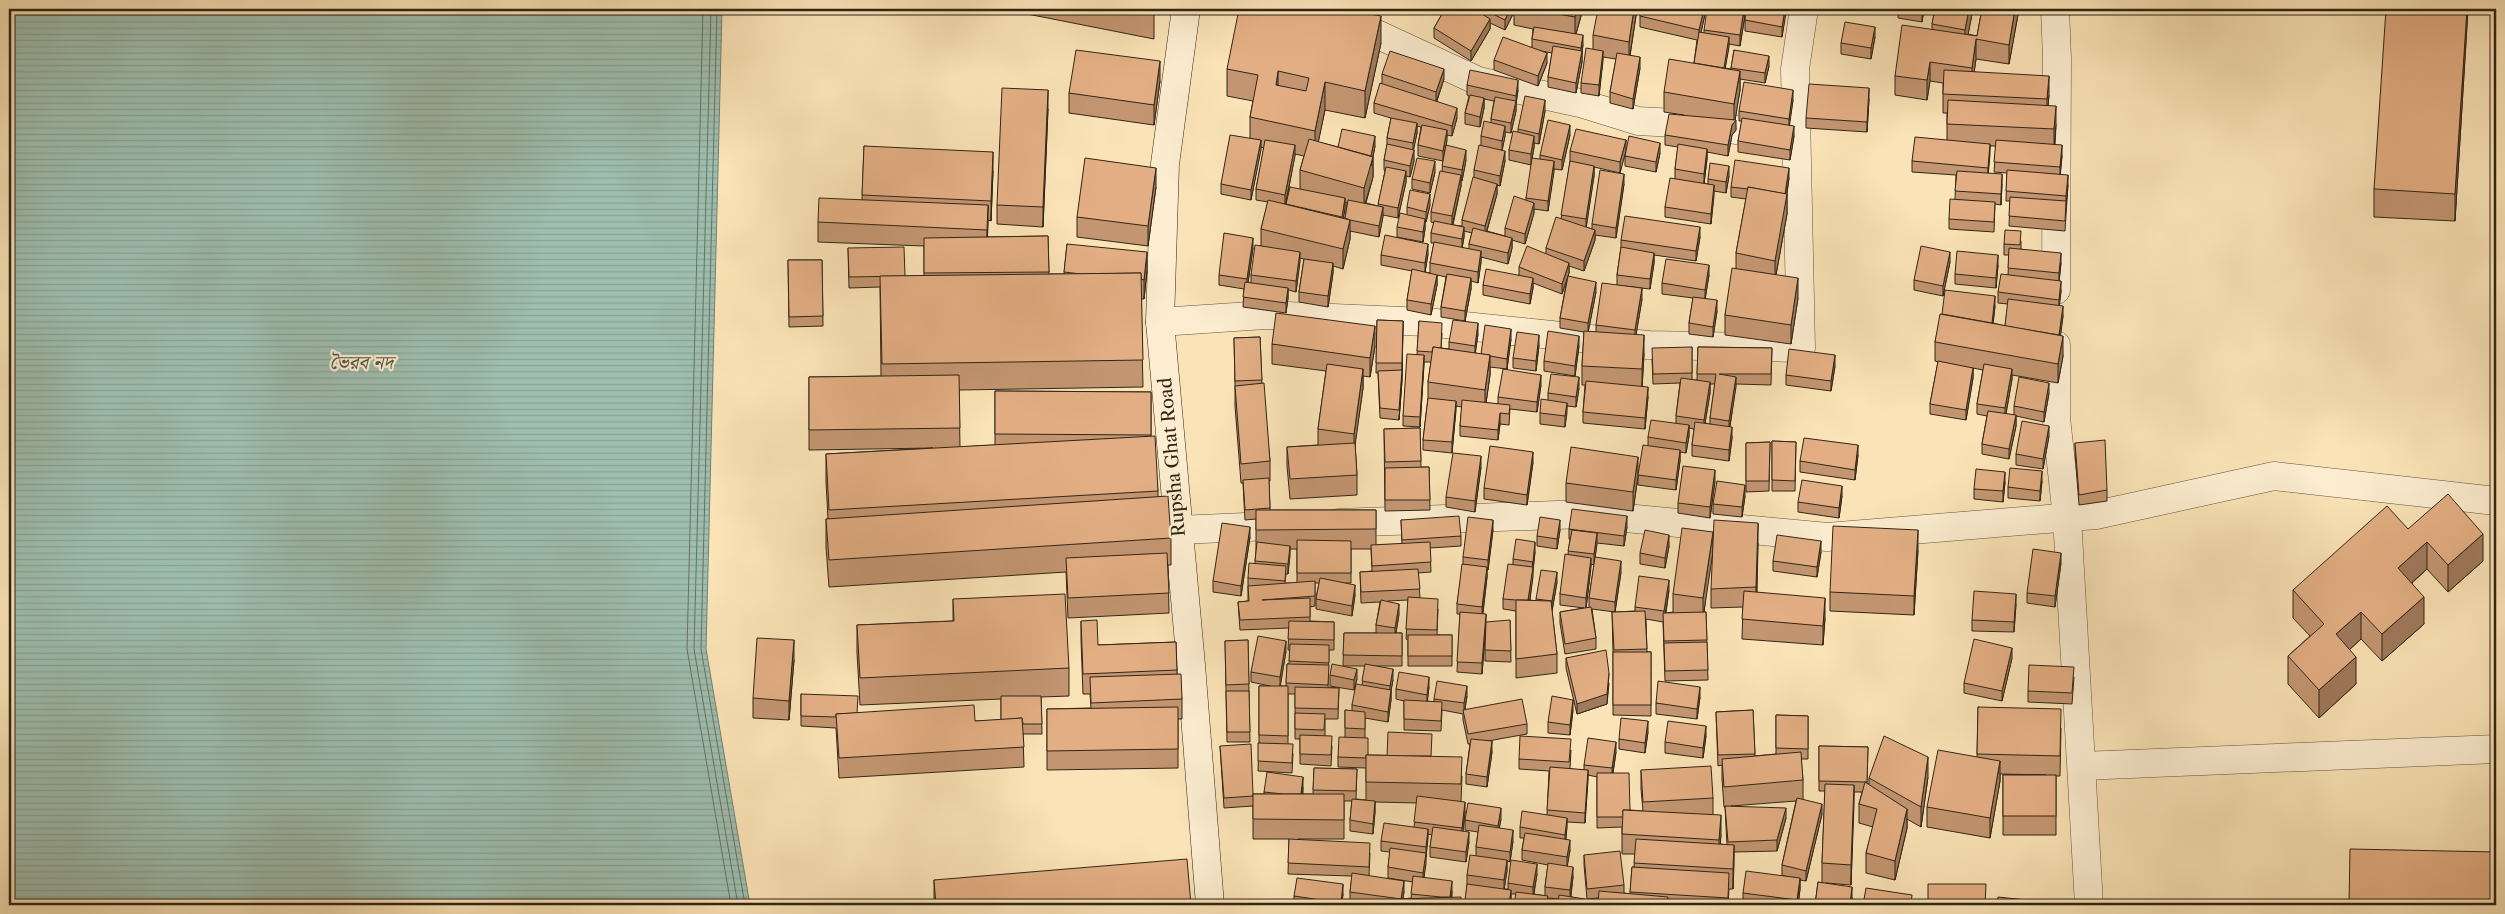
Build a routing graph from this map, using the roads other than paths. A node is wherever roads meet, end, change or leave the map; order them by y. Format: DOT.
graph roads {
  1 [pos="1186,9"];
  2 [pos="1282,9"];
  3 [pos="1804,9"];
  4 [pos="2055,9"];
  5 [pos="1736,130"];
  6 [pos="1160,322"];
  7 [pos="2496,501"];
  8 [pos="2067,517"];
  9 [pos="1179,530"];
  10 [pos="2496,749"];
  11 [pos="2082,766"];
  12 [pos="1210,905"];
  13 [pos="2089,905"];
  1 -- 6 [label="street, Rupsha Ghat Road"];
  2 -- 5 [label="street"];
  3 -- 6 [label="street"];
  4 -- 8 [label="street"];
  6 -- 9 [label="street, Rupsha Ghat Road"];
  7 -- 8 [label="street"];
  8 -- 9 [label="street"];
  8 -- 11 [label="street"];
  9 -- 12 [label="street, Rupsha Ghat Road"];
  10 -- 11 [label="street"];
  11 -- 13 [label="street"];
}
